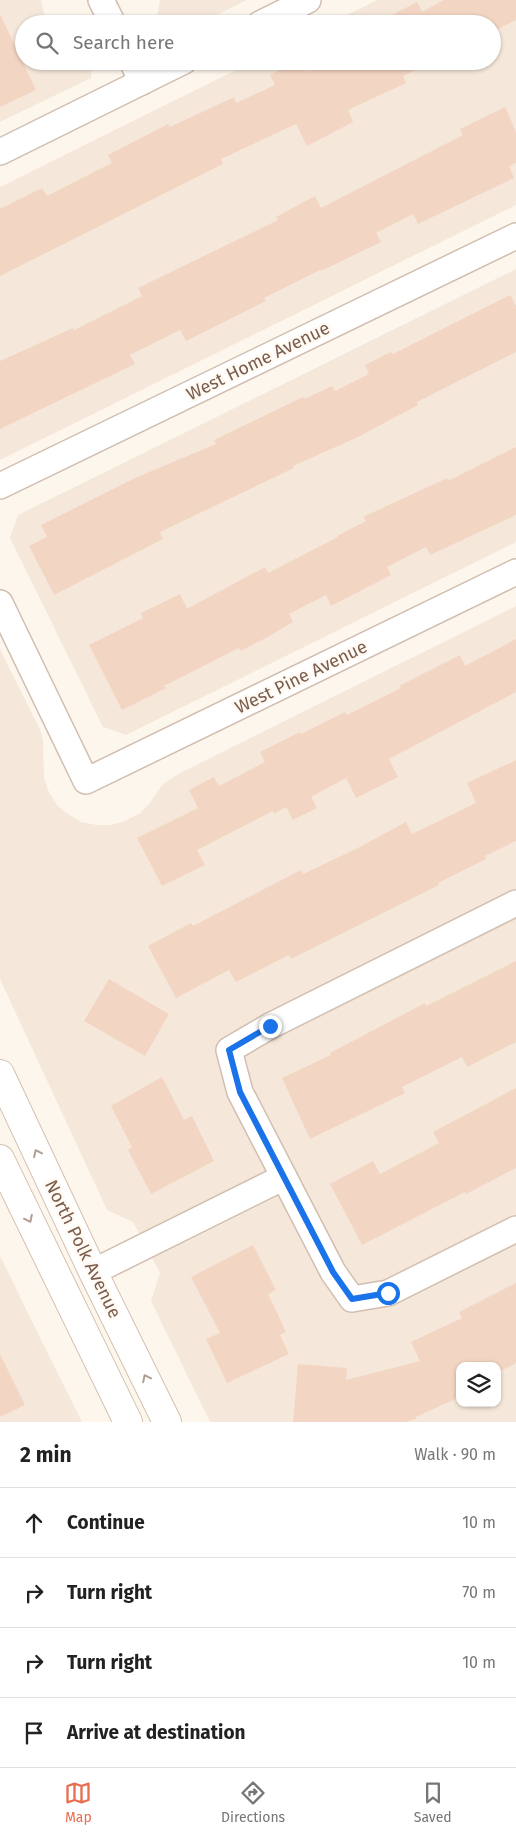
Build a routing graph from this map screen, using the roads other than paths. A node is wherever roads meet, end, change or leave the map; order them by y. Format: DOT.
graph roads {
  1 [pos="101,0"];
  2 [pos="308,0"];
  3 [pos="108,15"];
  4 [pos="278,15"];
  5 [pos="137,72"];
  6 [pos="0,152"];
  7 [pos="516,236"];
  8 [pos="0,486"];
  9 [pos="516,572"];
  10 [pos="0,603"];
  11 [pos="516,903"];
  12 [pos="0,1074"];
  13 [pos="0,1159"];
  14 [pos="284,1177"];
  15 [pos="516,1229"];
  16 [pos="93,1272"];
  17 [pos="128,1422"];
  18 [pos="167,1422"];
  1 -- 3 [label="street"];
  2 -- 4 [label="street"];
  5 -- 6 [label="street"];
  7 -- 8 [label="street, West Home Avenue"];
  9 -- 10 [label="street, West Pine Avenue"];
  11 -- 14 [label="street"];
  16 -- 12 [label="main road, North Polk Avenue, one-way"];
  13 -- 17 [label="main road, North Polk Avenue, one-way"];
  14 -- 15 [label="street"];
  14 -- 16 [label="street"];
  18 -- 16 [label="main road, North Polk Avenue, one-way"];
}
